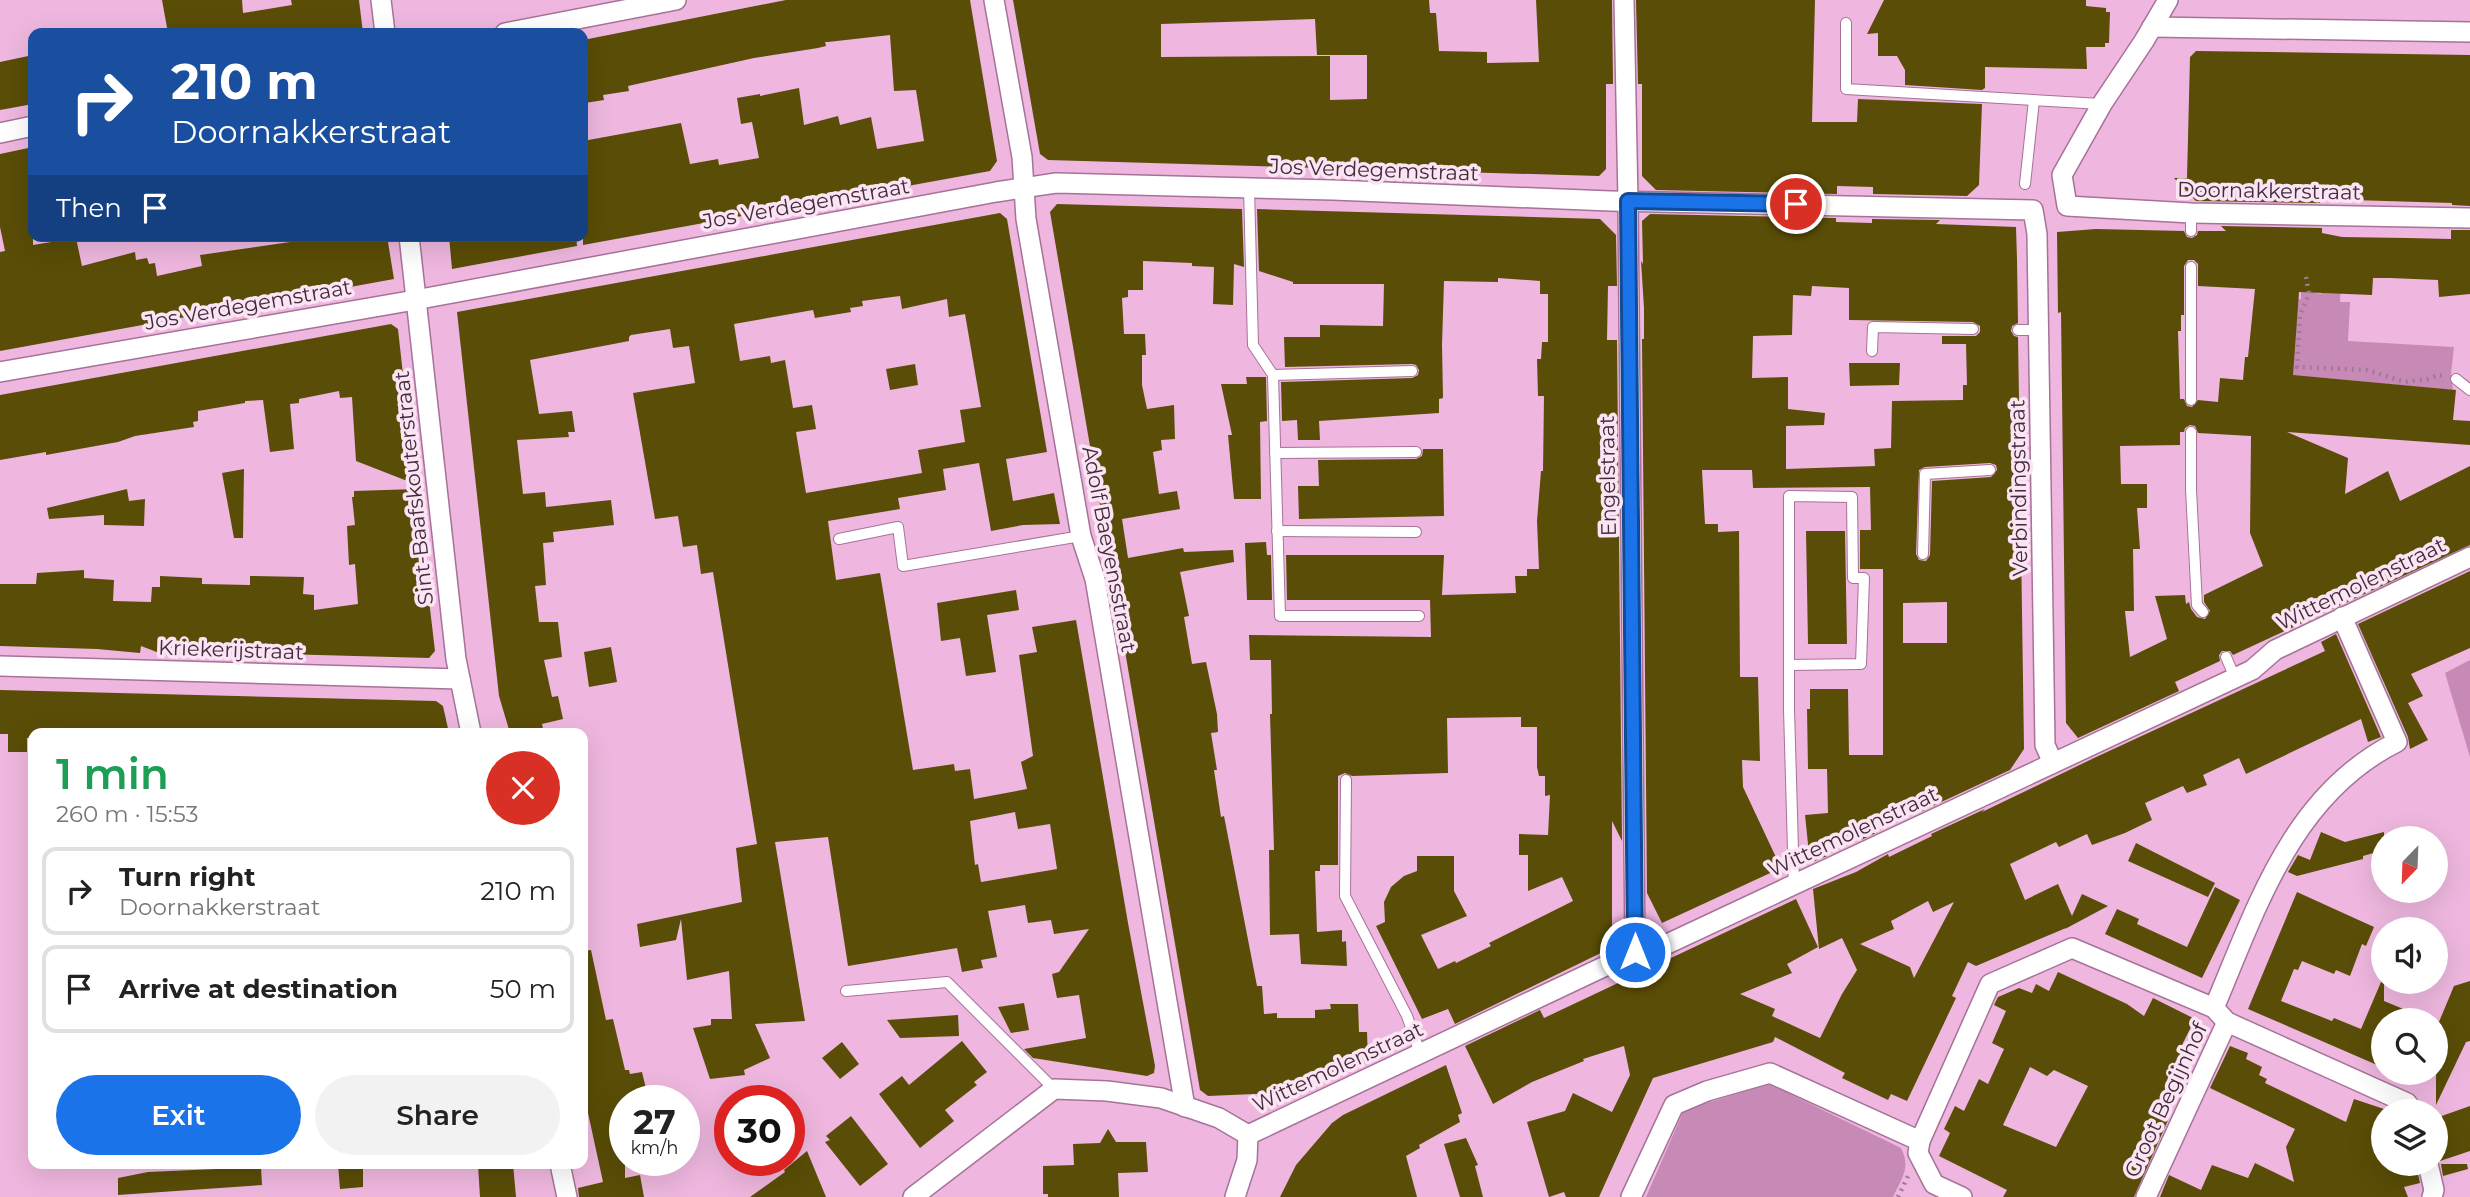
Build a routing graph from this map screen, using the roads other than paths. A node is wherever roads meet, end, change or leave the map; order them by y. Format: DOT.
graph roads {
  1 [pos="381,0"];
  2 [pos="676,0"];
  3 [pos="994,0"];
  4 [pos="1624,0"];
  5 [pos="2168,0"];
  6 [pos="1846,23"];
  7 [pos="2152,27"];
  8 [pos="384,28"];
  9 [pos="531,28"];
  10 [pos="2470,33"];
  11 [pos="2034,100"];
  12 [pos="2102,104"];
  13 [pos="28,127"];
  14 [pos="0,133"];
  15 [pos="2025,184"];
  16 [pos="1023,188"];
  17 [pos="1249,188"];
  18 [pos="1628,201"];
  19 [pos="2470,218"];
  20 [pos="410,242"];
  21 [pos="2191,267"];
  22 [pos="415,300"];
  23 [pos="1973,329"];
  24 [pos="2018,330"];
  25 [pos="2039,330"];
  26 [pos="1872,351"];
  27 [pos="1412,371"];
  28 [pos="0,372"];
  29 [pos="1273,375"];
  30 [pos="2456,379"];
  31 [pos="2470,390"];
  32 [pos="2191,400"];
  33 [pos="2191,432"];
  34 [pos="1416,452"];
  35 [pos="1275,453"];
  36 [pos="2042,468"];
  37 [pos="2020,469"];
  38 [pos="1990,470"];
  39 [pos="1277,531"];
  40 [pos="1416,532"];
  41 [pos="1081,536"];
  42 [pos="839,539"];
  43 [pos="1923,554"];
  44 [pos="2470,556"];
  45 [pos="2203,612"];
  46 [pos="1419,617"];
  47 [pos="2342,617"];
  48 [pos="2226,657"];
  49 [pos="1789,665"];
  50 [pos="0,666"];
  51 [pos="2235,678"];
  52 [pos="460,679"];
  53 [pos="470,728"];
  54 [pos="2053,763"];
  55 [pos="1346,780"];
  56 [pos="1794,886"];
  57 [pos="1635,952"];
  58 [pos="846,991"];
  59 [pos="2221,1015"];
  60 [pos="1420,1053"];
  61 [pos="1054,1089"];
  62 [pos="2399,1099"];
  63 [pos="1185,1107"];
  64 [pos="1248,1135"];
  65 [pos="1920,1142"];
  66 [pos="561,1169"];
  67 [pos="2431,1176"];
  68 [pos="567,1197"];
  69 [pos="913,1197"];
  70 [pos="1235,1197"];
  71 [pos="1631,1197"];
  72 [pos="1962,1197"];
  73 [pos="2146,1197"];
  74 [pos="2432,1197"];
  1 -- 8 [label="street"];
  2 -- 9 [label="street"];
  3 -- 16 [label="street, Adolf Baeyensstraat"];
  4 -- 18 [label="street, Engelstraat"];
  5 -- 7 [label="street"];
  6 -- 11 [label="lane"];
  7 -- 10 [label="street"];
  7 -- 12 [label="street"];
  11 -- 12 [label="lane"];
  11 -- 15 [label="lane"];
  12 -- 19 [label="street, Doornakkerstraat"];
  13 -- 14 [label="street"];
  16 -- 17 [label="street, Jos Verdegemstraat"];
  16 -- 22 [label="street, Jos Verdegemstraat"];
  16 -- 41 [label="street, Adolf Baeyensstraat"];
  17 -- 18 [label="street, Jos Verdegemstraat"];
  17 -- 29 [label="lane"];
  18 -- 25 [label="street, Verbindingstraat"];
  18 -- 57 [label="street, Engelstraat"];
  20 -- 22 [label="street, Sint-Baafskouterstraat"];
  21 -- 32 [label="lane"];
  22 -- 28 [label="street, Jos Verdegemstraat"];
  22 -- 52 [label="street, Sint-Baafskouterstraat"];
  23 -- 26 [label="lane"];
  24 -- 25 [label="lane"];
  25 -- 36 [label="street, Verbindingstraat"];
  27 -- 29 [label="lane"];
  29 -- 35 [label="lane"];
  30 -- 31 [label="lane"];
  33 -- 45 [label="lane"];
  34 -- 35 [label="lane"];
  35 -- 39 [label="lane"];
  36 -- 37 [label="lane"];
  36 -- 54 [label="street, Verbindingstraat"];
  38 -- 43 [label="lane"];
  39 -- 40 [label="lane"];
  39 -- 46 [label="lane"];
  41 -- 42 [label="lane"];
  41 -- 63 [label="street, Adolf Baeyensstraat"];
  44 -- 47 [label="street, Wittemolenstraat"];
  47 -- 51 [label="street, Wittemolenstraat"];
  47 -- 59 [label="street, Groot Begijnhof"];
  48 -- 51 [label="lane"];
  49 -- 49 [label="lane"];
  49 -- 56 [label="lane"];
  50 -- 52 [label="street, Kriekerijstraat"];
  51 -- 54 [label="street, Wittemolenstraat"];
  52 -- 53 [label="street, Sint-Baafskouterstraat"];
  54 -- 56 [label="street, Wittemolenstraat"];
  55 -- 60 [label="lane"];
  56 -- 57 [label="street, Wittemolenstraat"];
  57 -- 60 [label="street, Wittemolenstraat"];
  58 -- 61 [label="lane"];
  59 -- 62 [label="street, Groot Begijnhof"];
  59 -- 65 [label="street, Groot Begijnhof"];
  59 -- 73 [label="street, Groot Begijnhof"];
  60 -- 64 [label="street, Wittemolenstraat"];
  61 -- 63 [label="street"];
  61 -- 69 [label="street"];
  63 -- 64 [label="street"];
  64 -- 70 [label="street"];
  65 -- 71 [label="street"];
  65 -- 72 [label="street"];
  66 -- 68 [label="street"];
  67 -- 74 [label="street"];
}
